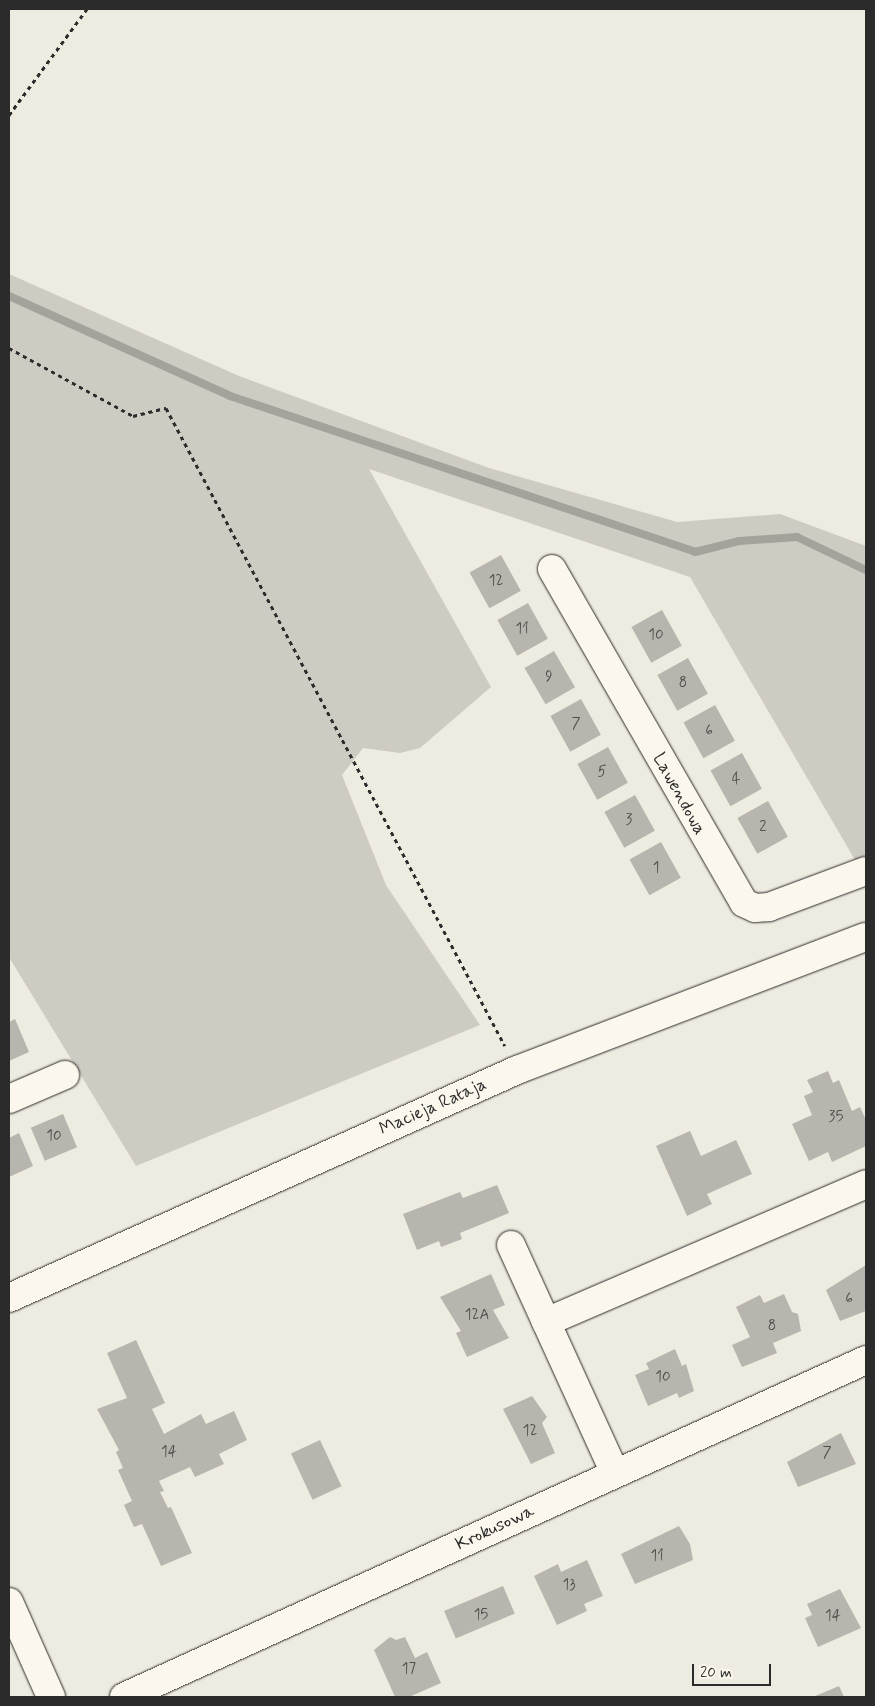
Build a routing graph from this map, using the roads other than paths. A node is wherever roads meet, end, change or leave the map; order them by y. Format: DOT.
graph roads {
  1 [pos="552,569"];
  2 [pos="866,871"];
  3 [pos="866,937"];
  4 [pos="65,1075"];
  5 [pos="9,1099"];
  6 [pos="866,1184"];
  7 [pos="511,1245"];
  8 [pos="9,1298"];
  9 [pos="546,1322"];
  10 [pos="866,1360"];
  11 [pos="615,1473"];
  12 [pos="9,1602"];
  13 [pos="51,1697"];
  14 [pos="124,1697"];
  1 -- 2 [label="street, Lawendowa"];
  3 -- 8 [label="street, Macieja Rataja"];
  4 -- 5 [label="street"];
  6 -- 9 [label="street"];
  7 -- 9 [label="street"];
  9 -- 11 [label="street"];
  10 -- 11 [label="street, Krokusowa"];
  11 -- 14 [label="street, Krokusowa"];
  12 -- 13 [label="street"];
}
